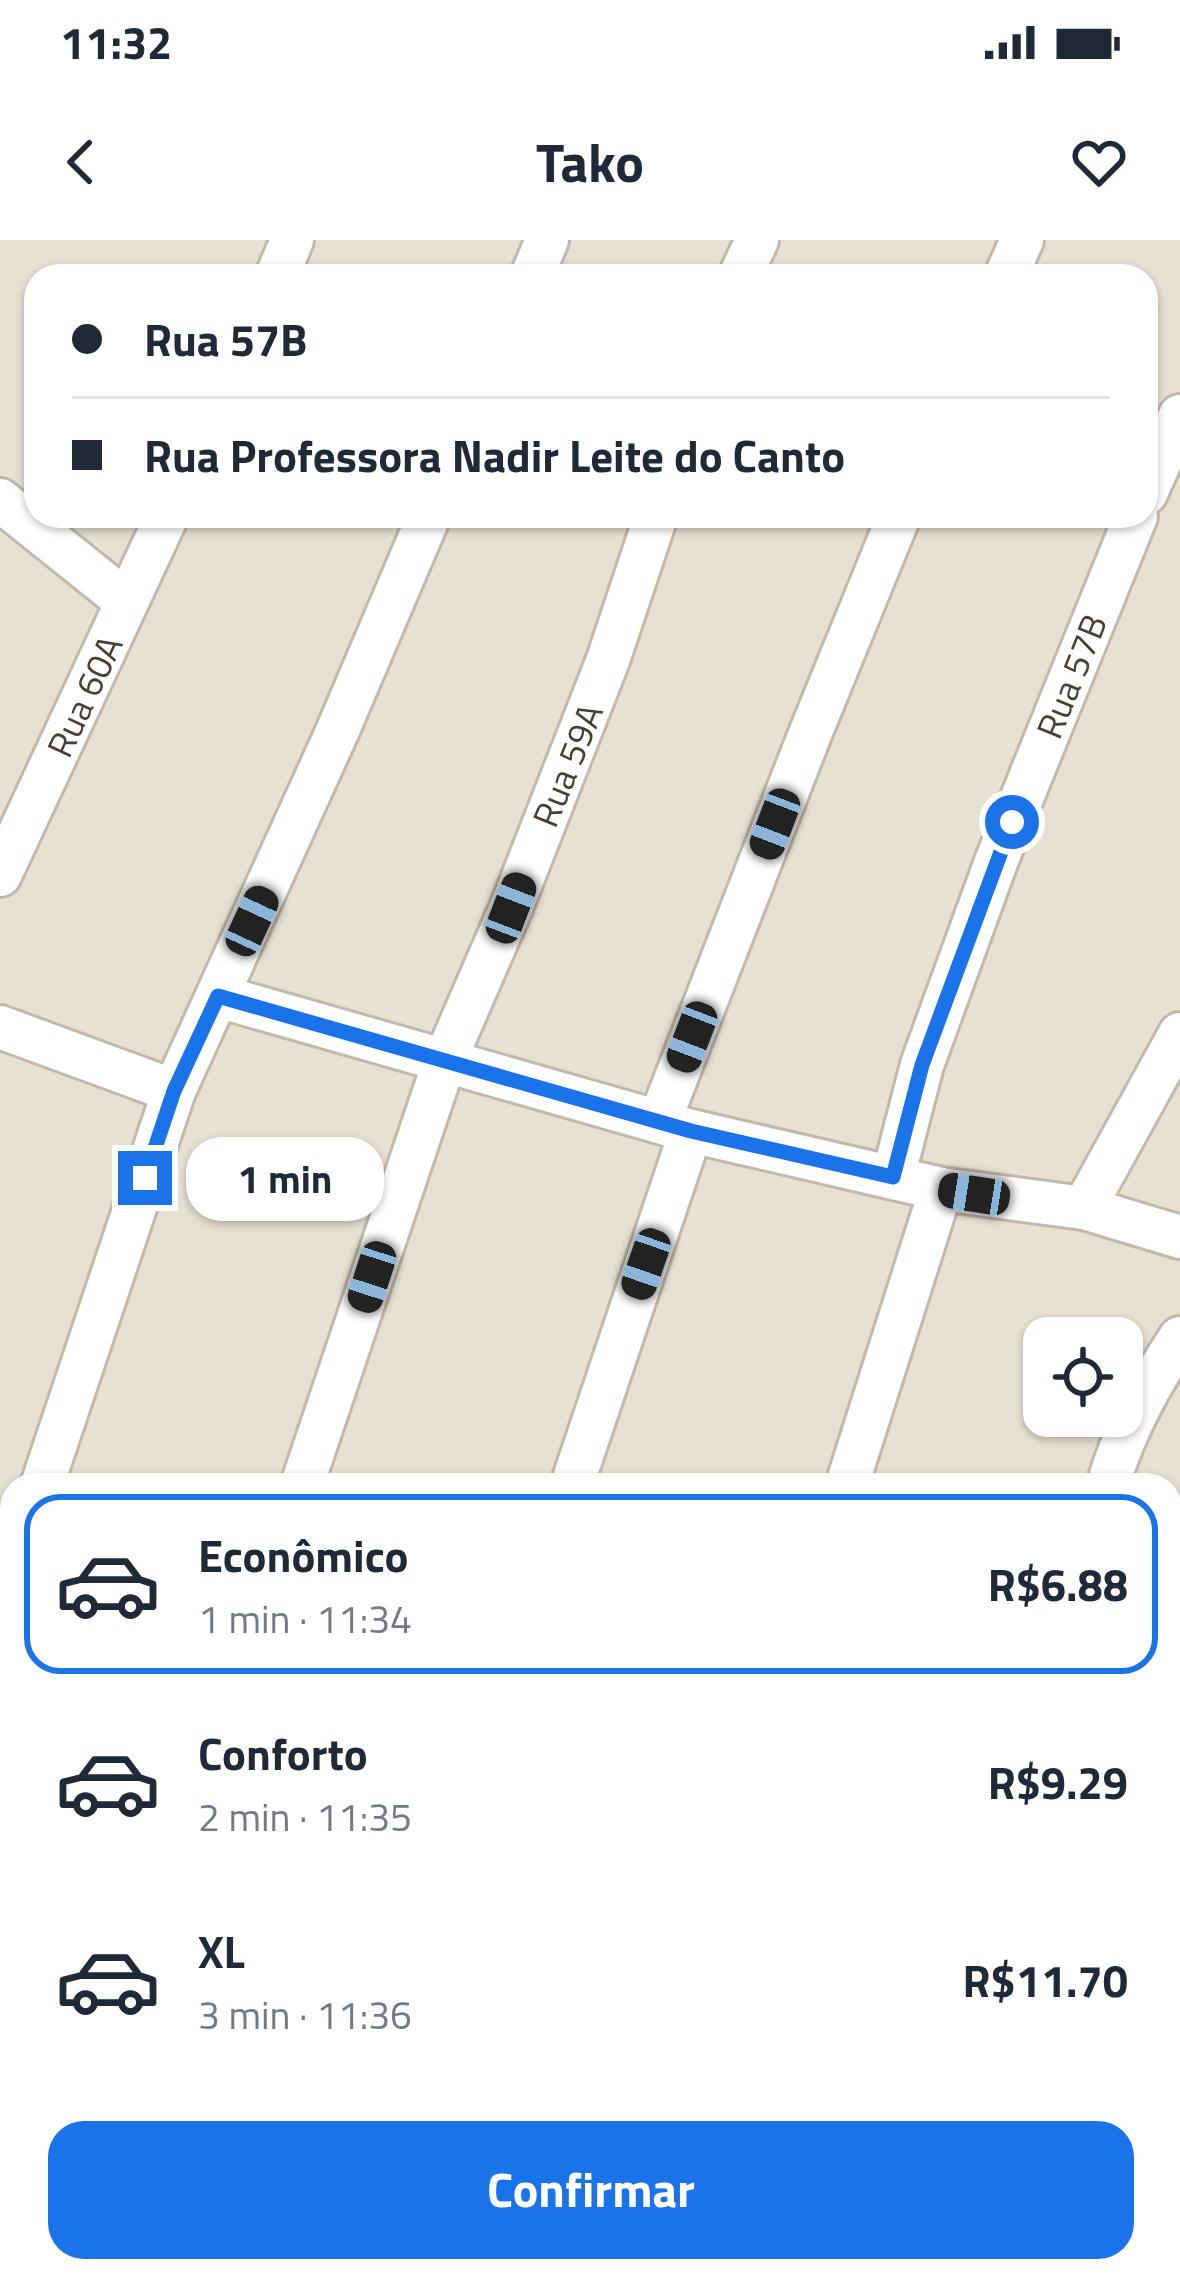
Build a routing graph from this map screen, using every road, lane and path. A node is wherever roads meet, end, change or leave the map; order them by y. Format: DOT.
graph roads {
  1 [pos="1180,416"];
  2 [pos="1158,466"];
  3 [pos="0,500"];
  4 [pos="24,519"];
  5 [pos="35,528"];
  6 [pos="161,528"];
  7 [pos="424,528"];
  8 [pos="652,528"];
  9 [pos="894,528"];
  10 [pos="1131,528"];
  11 [pos="127,602"];
  12 [pos="12,817"];
  13 [pos="0,875"];
  14 [pos="218,996"];
  15 [pos="0,1028"];
  16 [pos="1180,1034"];
  17 [pos="445,1060"];
  18 [pos="174,1091"];
  19 [pos="675,1127"];
  20 [pos="893,1177"];
  21 [pos="940,1189"];
  22 [pos="1084,1208"];
  23 [pos="1180,1237"];
  24 [pos="1180,1338"];
  25 [pos="46,1473"];
  26 [pos="306,1473"];
  27 [pos="575,1473"];
  28 [pos="851,1473"];
  29 [pos="1112,1473"];
  1 -- 2 [label="street"];
  3 -- 4 [label="street"];
  5 -- 11 [label="street"];
  6 -- 11 [label="street, Rua 60A"];
  7 -- 14 [label="street"];
  8 -- 17 [label="street, Rua 59A"];
  9 -- 19 [label="street"];
  10 -- 20 [label="street, Rua 57B"];
  11 -- 12 [label="street, Rua 60A"];
  12 -- 13 [label="street, Rua 60A"];
  14 -- 17 [label="street"];
  14 -- 18 [label="street"];
  15 -- 18 [label="street"];
  16 -- 22 [label="street"];
  17 -- 19 [label="street"];
  17 -- 26 [label="street, Rua 59A"];
  18 -- 25 [label="street"];
  19 -- 20 [label="street"];
  19 -- 27 [label="street"];
  20 -- 21 [label="street"];
  21 -- 22 [label="street"];
  21 -- 28 [label="street"];
  22 -- 23 [label="street"];
  24 -- 29 [label="street"];
}
